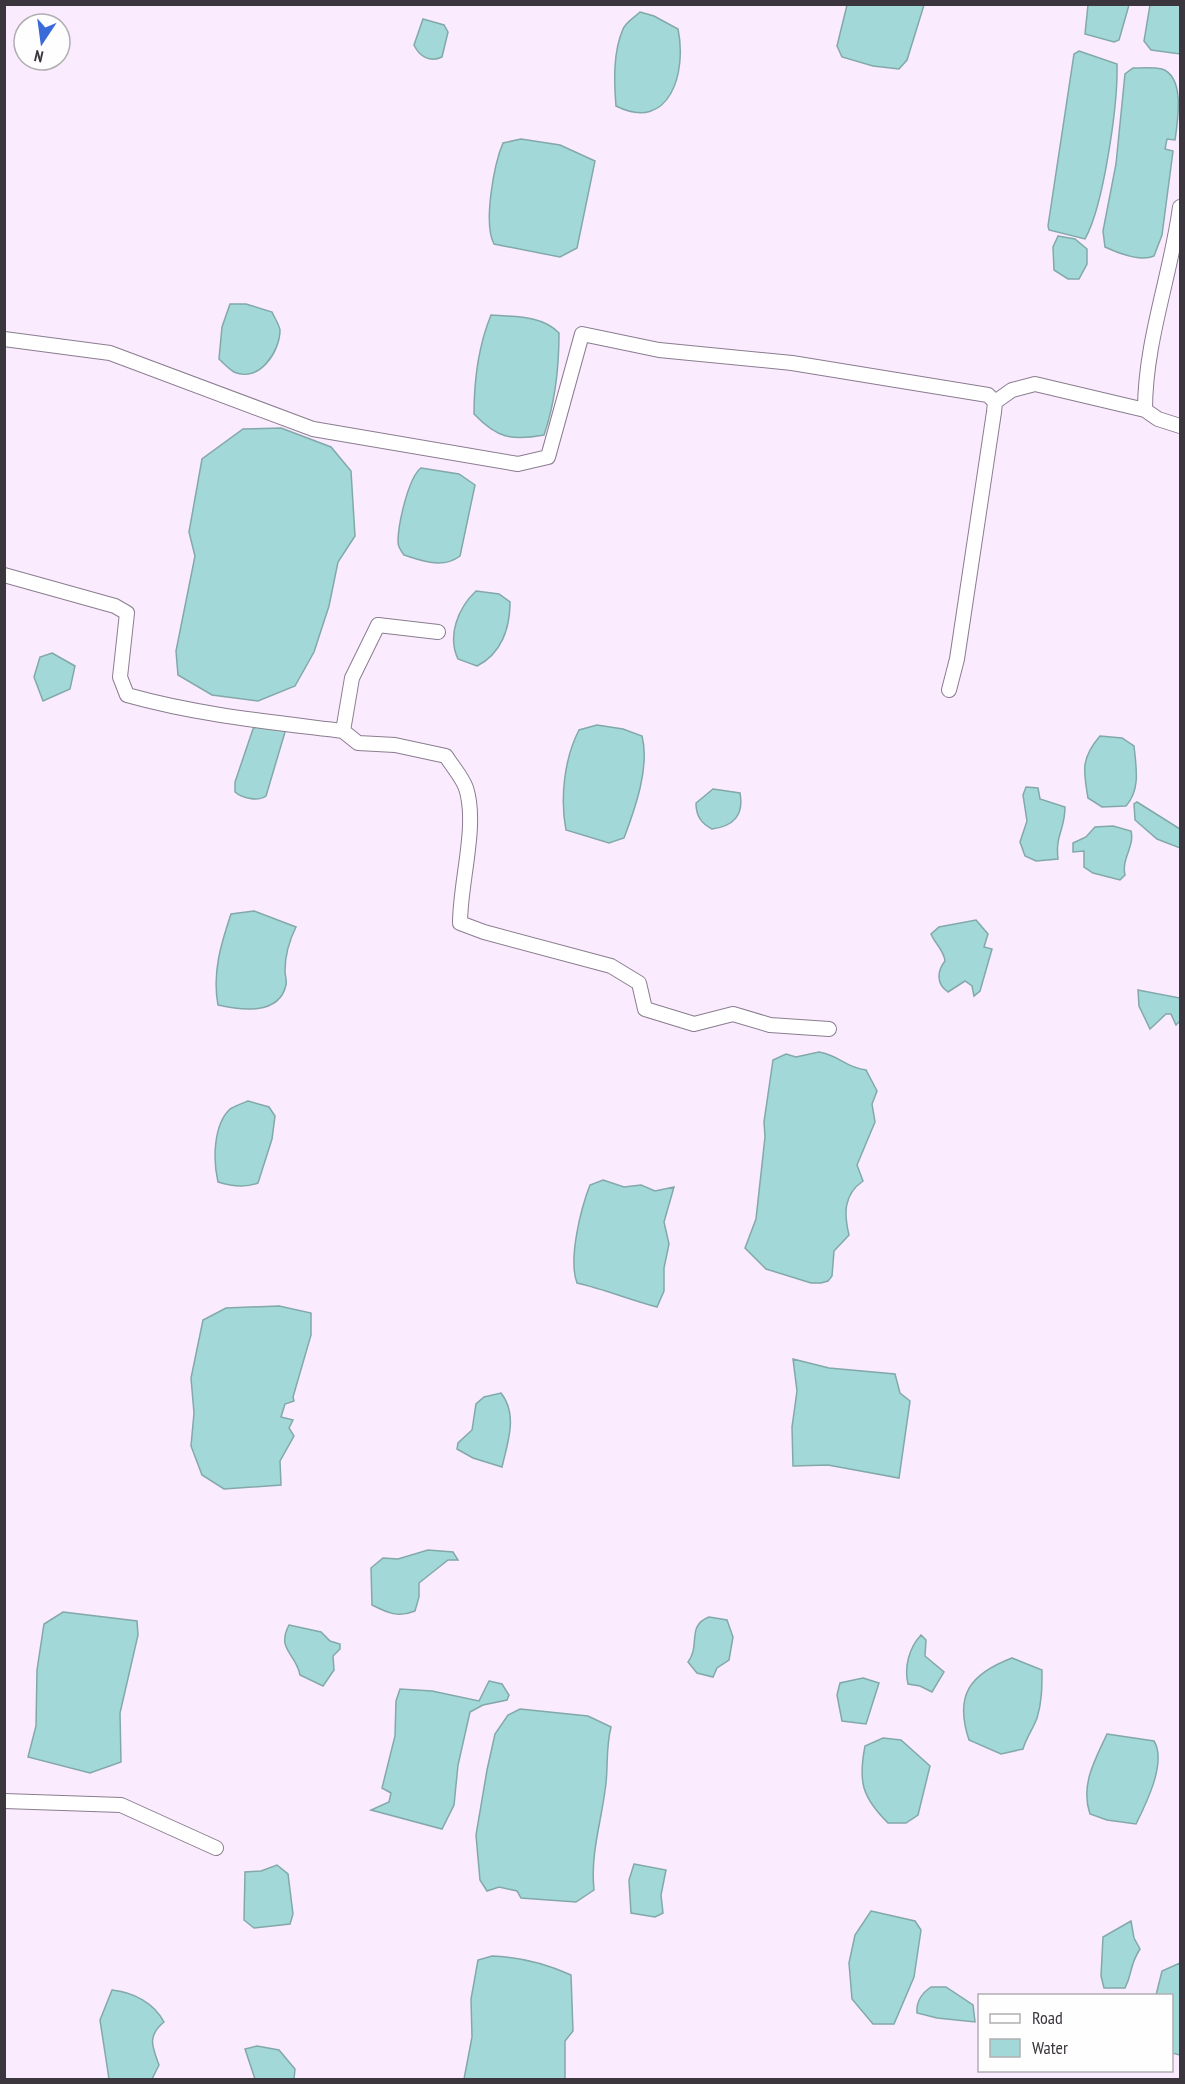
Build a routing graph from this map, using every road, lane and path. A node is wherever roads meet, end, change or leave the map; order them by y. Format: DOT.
graph roads {
  1 [pos="1180,207"];
  2 [pos="4,339"];
  3 [pos="995,402"];
  4 [pos="1145,410"];
  5 [pos="1180,426"];
  6 [pos="4,575"];
  7 [pos="438,632"];
  8 [pos="949,690"];
  9 [pos="343,731"];
  10 [pos="829,1029"];
  11 [pos="4,1801"];
  12 [pos="216,1848"];
  1 -- 4 [label="street"];
  2 -- 3 [label="street"];
  3 -- 4 [label="street"];
  3 -- 8 [label="street"];
  4 -- 5 [label="street"];
  6 -- 9 [label="street"];
  7 -- 9 [label="street"];
  9 -- 10 [label="street"];
  11 -- 12 [label="street"];
}
